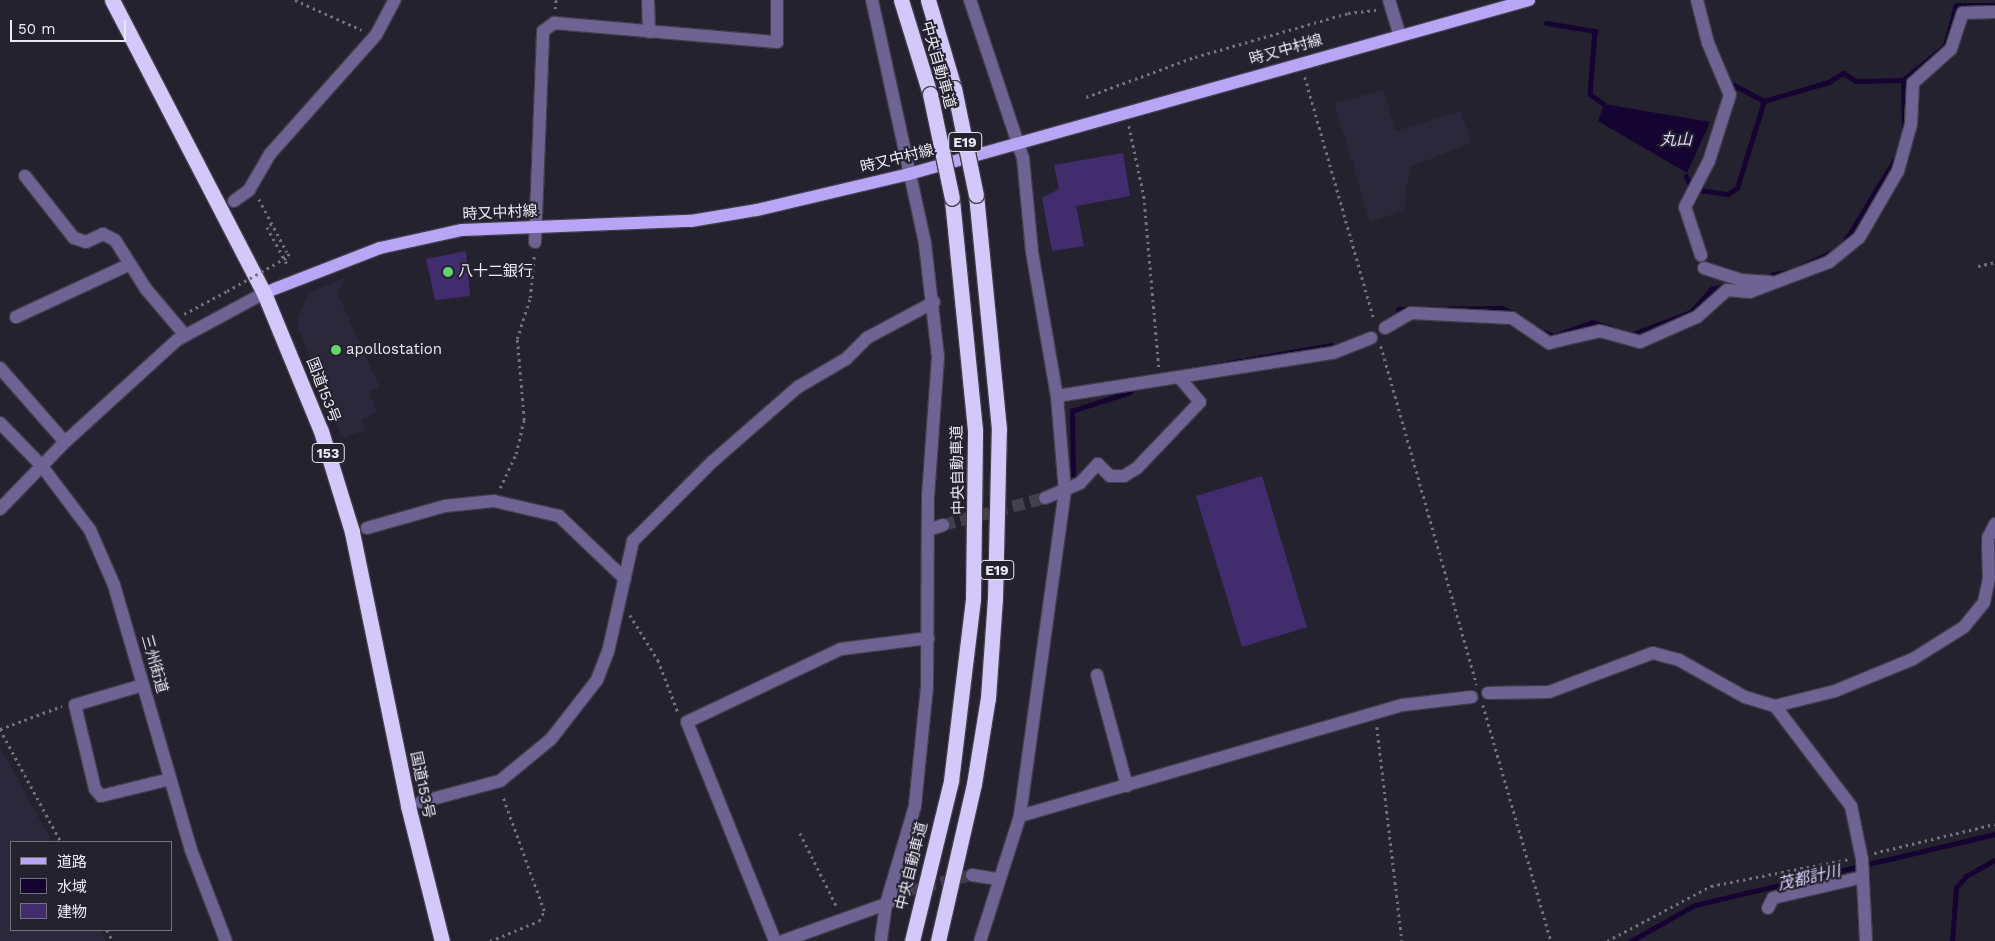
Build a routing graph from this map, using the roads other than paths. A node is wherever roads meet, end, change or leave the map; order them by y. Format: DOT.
graph roads {
  1 [pos="112,0"];
  2 [pos="395,0"];
  3 [pos="648,0"];
  4 [pos="777,0"];
  5 [pos="872,0"];
  6 [pos="901,0"];
  7 [pos="928,0"];
  8 [pos="970,0"];
  9 [pos="1529,0"];
  10 [pos="1697,0"];
  11 [pos="1391,5"];
  12 [pos="1995,12"];
  13 [pos="649,32"];
  14 [pos="1400,35"];
  15 [pos="1019,144"];
  16 [pos="909,174"];
  17 [pos="25,176"];
  18 [pos="234,201"];
  19 [pos="534,227"];
  20 [pos="535,242"];
  21 [pos="1701,255"];
  22 [pos="130,264"];
  23 [pos="1704,268"];
  24 [pos="1770,282"];
  25 [pos="264,293"];
  26 [pos="934,302"];
  27 [pos="16,317"];
  28 [pos="1380,326"];
  29 [pos="185,335"];
  30 [pos="1376,341"];
  31 [pos="0,368"];
  32 [pos="1180,378"];
  33 [pos="1057,396"];
  34 [pos="0,423"];
  35 [pos="64,442"];
  36 [pos="40,465"];
  37 [pos="1065,491"];
  38 [pos="1045,498"];
  39 [pos="0,509"];
  40 [pos="1995,524"];
  41 [pos="944,526"];
  42 [pos="367,528"];
  43 [pos="928,530"];
  44 [pos="625,578"];
  45 [pos="928,638"];
  46 [pos="1097,674"];
  47 [pos="143,685"];
  48 [pos="1488,693"];
  49 [pos="1472,696"];
  50 [pos="1774,706"];
  51 [pos="170,779"];
  52 [pos="1127,786"];
  53 [pos="421,802"];
  54 [pos="1020,816"];
  55 [pos="972,875"];
  56 [pos="1863,876"];
  57 [pos="998,879"];
  58 [pos="906,891"];
  59 [pos="886,904"];
  60 [pos="1768,908"];
  61 [pos="226,941"];
  62 [pos="442,941"];
  63 [pos="776,941"];
  64 [pos="782,941"];
  65 [pos="881,941"];
  66 [pos="912,941"];
  67 [pos="938,941"];
  68 [pos="980,941"];
  69 [pos="1866,941"];
  1 -- 25 [label="highway, 国道153号 / 153"];
  2 -- 18 [label="street"];
  3 -- 13 [label="street"];
  4 -- 13 [label="street"];
  5 -- 16 [label="street"];
  6 -- 66 [label="highway, 中央自動車道 / E19, bridge"];
  7 -- 67 [label="highway, 中央自動車道 / E19, bridge"];
  8 -- 15 [label="street"];
  9 -- 14 [label="main road, 時又中村線"];
  10 -- 21 [label="street"];
  11 -- 14 [label="street"];
  12 -- 24 [label="street"];
  13 -- 19 [label="street"];
  14 -- 15 [label="main road, 時又中村線"];
  15 -- 16 [label="main road, 時又中村線"];
  15 -- 33 [label="street"];
  16 -- 19 [label="main road, 時又中村線"];
  16 -- 26 [label="street"];
  17 -- 22 [label="street"];
  19 -- 20 [label="street"];
  19 -- 25 [label="main road, 時又中村線"];
  22 -- 27 [label="street"];
  22 -- 29 [label="street"];
  23 -- 24 [label="street"];
  24 -- 28 [label="street"];
  25 -- 29 [label="street"];
  25 -- 62 [label="highway, 国道153号 / 153"];
  26 -- 43 [label="street"];
  26 -- 44 [label="street"];
  29 -- 35 [label="street"];
  30 -- 32 [label="street"];
  31 -- 35 [label="street"];
  32 -- 33 [label="street"];
  32 -- 37 [label="street"];
  33 -- 37 [label="street"];
  34 -- 36 [label="street, 三州街道"];
  35 -- 36 [label="street"];
  36 -- 39 [label="street"];
  36 -- 47 [label="street, 三州街道"];
  37 -- 38 [label="street"];
  37 -- 54 [label="street"];
  40 -- 50 [label="street"];
  41 -- 43 [label="street"];
  42 -- 44 [label="street"];
  43 -- 45 [label="street"];
  44 -- 53 [label="street"];
  45 -- 59 [label="street"];
  45 -- 63 [label="street"];
  46 -- 52 [label="street"];
  47 -- 51 [label="street, 三州街道"];
  47 -- 51 [label="street"];
  48 -- 50 [label="street"];
  49 -- 52 [label="street"];
  50 -- 56 [label="street"];
  51 -- 61 [label="street, 三州街道"];
  52 -- 54 [label="street"];
  54 -- 57 [label="street"];
  55 -- 57 [label="street"];
  56 -- 60 [label="street"];
  56 -- 69 [label="street"];
  57 -- 68 [label="street"];
  58 -- 59 [label="street"];
  59 -- 64 [label="street"];
  59 -- 65 [label="street"];
}
